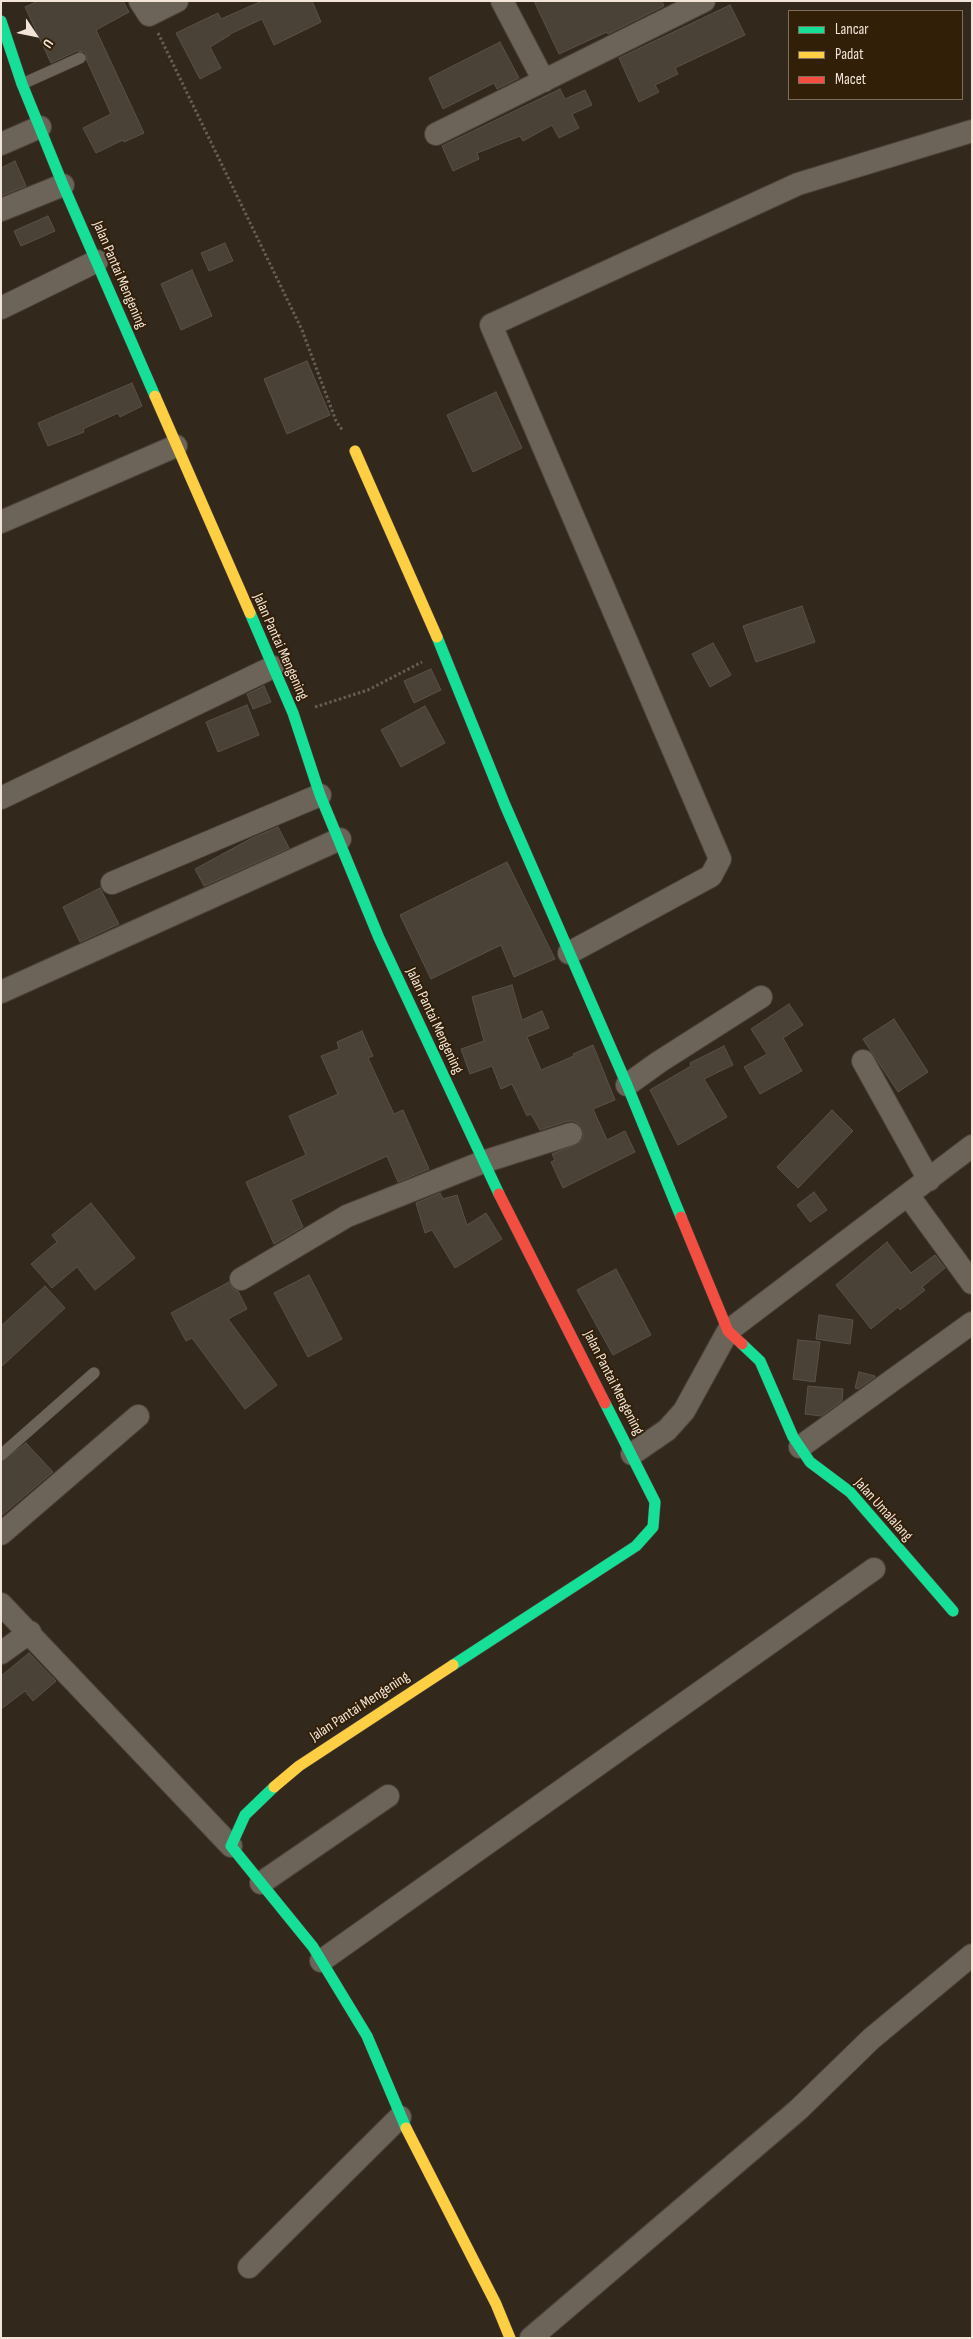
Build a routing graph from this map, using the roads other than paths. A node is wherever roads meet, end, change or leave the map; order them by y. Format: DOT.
graph roads {
  1 [pos="177,1"];
  2 [pos="502,1"];
  3 [pos="704,1"];
  4 [pos="144,8"];
  5 [pos="1,21"];
  6 [pos="80,58"];
  7 [pos="544,81"];
  8 [pos="22,84"];
  9 [pos="40,127"];
  10 [pos="972,131"];
  11 [pos="436,134"];
  12 [pos="1,144"];
  13 [pos="63,185"];
  14 [pos="1,210"];
  15 [pos="97,261"];
  16 [pos="1,308"];
  17 [pos="176,446"];
  18 [pos="356,451"];
  19 [pos="1,522"];
  20 [pos="273,667"];
  21 [pos="320,795"];
  22 [pos="1,798"];
  23 [pos="340,839"];
  24 [pos="112,883"];
  25 [pos="569,953"];
  26 [pos="1,992"];
  27 [pos="761,997"];
  28 [pos="863,1061"];
  29 [pos="627,1085"];
  30 [pos="571,1134"];
  31 [pos="972,1146"];
  32 [pos="483,1162"];
  33 [pos="929,1180"];
  34 [pos="908,1196"];
  35 [pos="240,1279"];
  36 [pos="972,1283"];
  37 [pos="972,1323"];
  38 [pos="733,1327"];
  39 [pos="94,1374"];
  40 [pos="138,1416"];
  41 [pos="800,1447"];
  42 [pos="632,1454"];
  43 [pos="1,1455"];
  44 [pos="1,1534"];
  45 [pos="874,1569"];
  46 [pos="1,1604"];
  47 [pos="953,1611"];
  48 [pos="30,1632"];
  49 [pos="1,1653"];
  50 [pos="388,1796"];
  51 [pos="231,1846"];
  52 [pos="261,1883"];
  53 [pos="972,1955"];
  54 [pos="321,1961"];
  55 [pos="400,2117"];
  56 [pos="249,2267"];
  57 [pos="510,2338"];
  58 [pos="531,2338"];
  1 -- 4 [label="street"];
  2 -- 7 [label="street"];
  3 -- 7 [label="street"];
  5 -- 8 [label="street, Jalan Pantai Mengening"];
  6 -- 8 [label="lane"];
  7 -- 11 [label="street"];
  8 -- 9 [label="street, Jalan Pantai Mengening"];
  9 -- 12 [label="street"];
  9 -- 13 [label="street, Jalan Pantai Mengening"];
  10 -- 25 [label="street"];
  13 -- 14 [label="street"];
  13 -- 15 [label="street, Jalan Pantai Mengening"];
  15 -- 16 [label="street"];
  15 -- 17 [label="street, Jalan Pantai Mengening"];
  17 -- 19 [label="street"];
  17 -- 20 [label="street, Jalan Pantai Mengening"];
  18 -- 25 [label="street"];
  20 -- 21 [label="street, Jalan Pantai Mengening"];
  20 -- 22 [label="street"];
  21 -- 23 [label="street, Jalan Pantai Mengening"];
  21 -- 24 [label="street"];
  23 -- 26 [label="street"];
  23 -- 32 [label="street, Jalan Pantai Mengening"];
  25 -- 29 [label="street"];
  27 -- 29 [label="street"];
  28 -- 33 [label="street"];
  29 -- 38 [label="street"];
  30 -- 32 [label="street"];
  31 -- 33 [label="street"];
  32 -- 35 [label="street"];
  32 -- 42 [label="street, Jalan Pantai Mengening"];
  33 -- 34 [label="street"];
  34 -- 36 [label="street"];
  34 -- 38 [label="street"];
  37 -- 41 [label="street"];
  38 -- 41 [label="street, Jalan Umalalang"];
  38 -- 42 [label="street"];
  39 -- 43 [label="lane"];
  40 -- 44 [label="street"];
  41 -- 47 [label="street, Jalan Umalalang"];
  42 -- 51 [label="street, Jalan Pantai Mengening"];
  45 -- 54 [label="street"];
  46 -- 48 [label="street"];
  48 -- 49 [label="street"];
  48 -- 51 [label="street"];
  50 -- 52 [label="street"];
  51 -- 52 [label="street"];
  52 -- 54 [label="street"];
  53 -- 58 [label="street"];
  54 -- 55 [label="street"];
  55 -- 56 [label="street"];
  55 -- 57 [label="street"];
}
